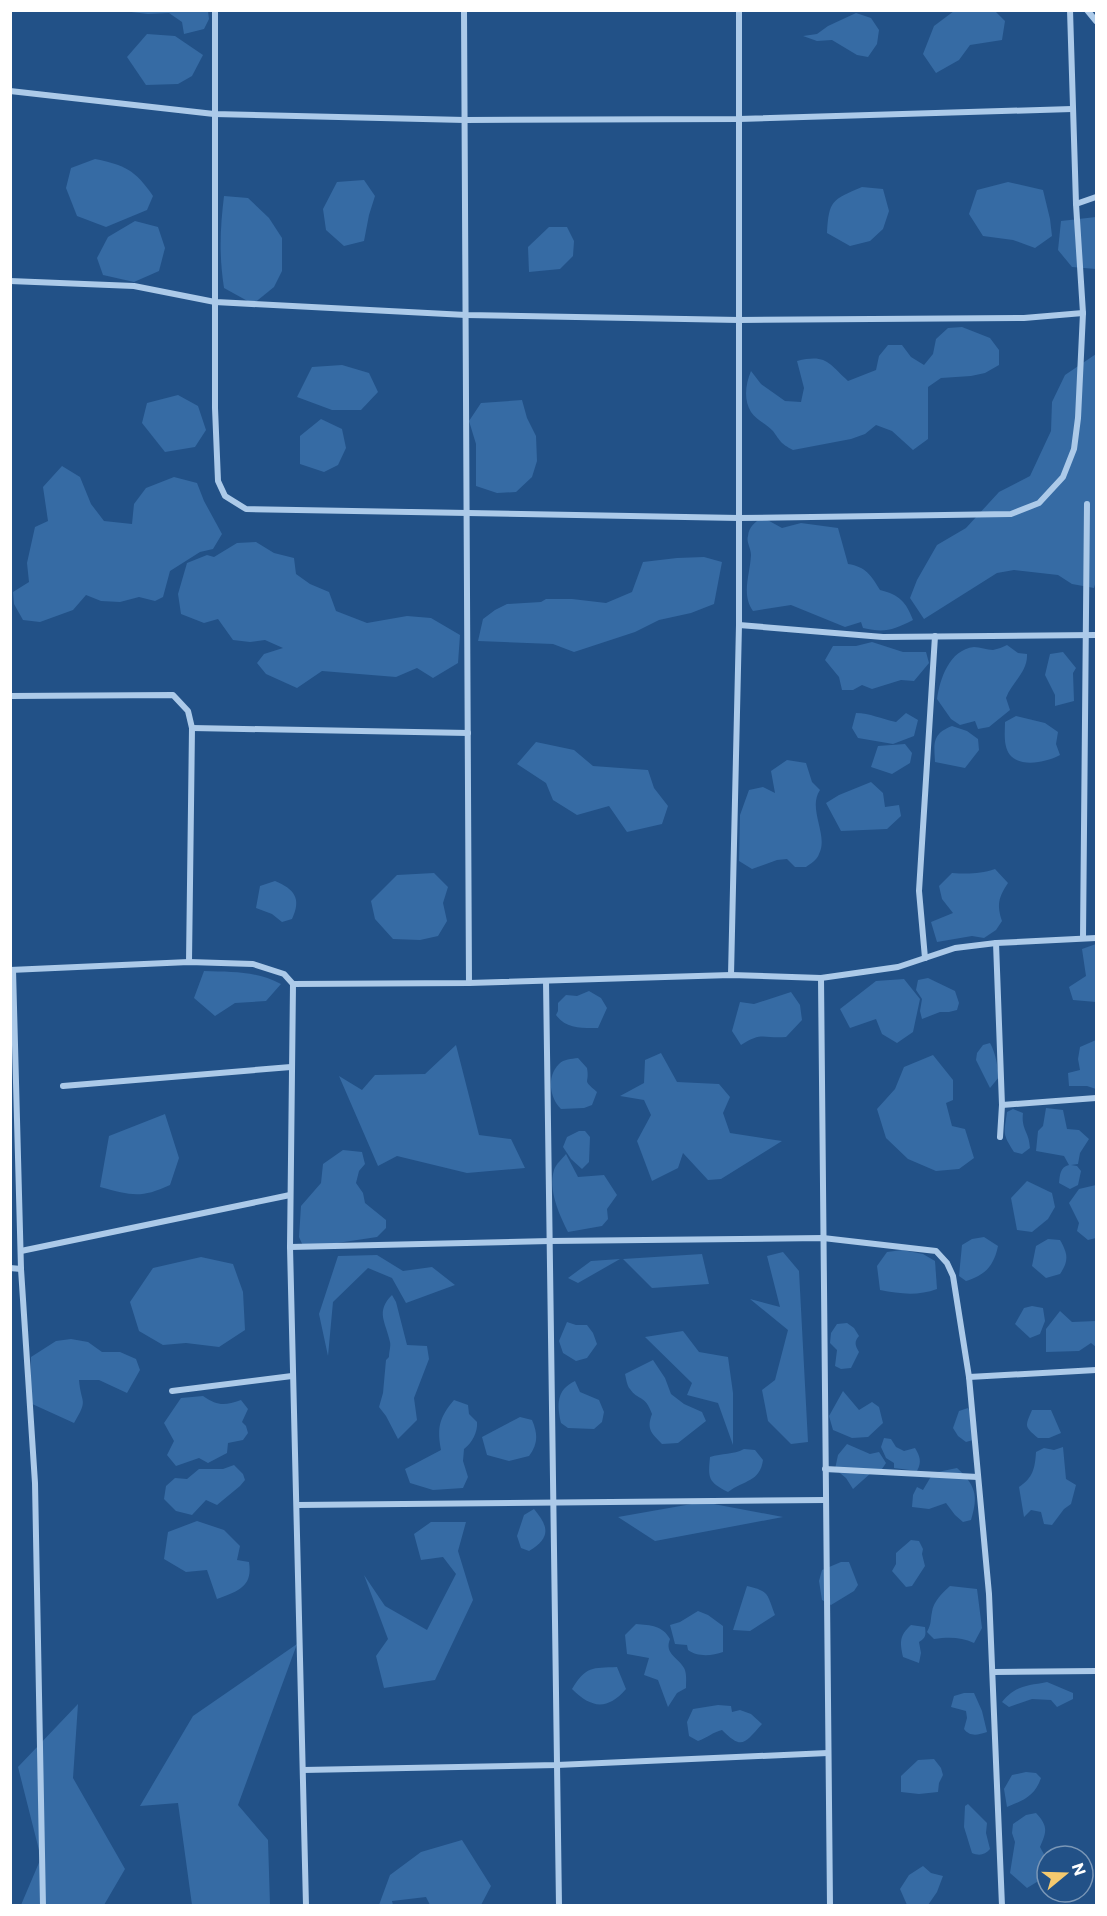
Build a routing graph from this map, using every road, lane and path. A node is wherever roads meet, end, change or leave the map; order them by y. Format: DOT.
graph roads {
  1 [pos="215,10"];
  2 [pos="464,10"];
  3 [pos="739,10"];
  4 [pos="1071,10"];
  5 [pos="1087,10"];
  6 [pos="1096,21"];
  7 [pos="10,91"];
  8 [pos="1072,109"];
  9 [pos="214,114"];
  10 [pos="739,119"];
  11 [pos="465,120"];
  12 [pos="1096,197"];
  13 [pos="1076,204"];
  14 [pos="10,281"];
  15 [pos="215,302"];
  16 [pos="1083,313"];
  17 [pos="466,315"];
  18 [pos="739,321"];
  19 [pos="1087,504"];
  20 [pos="467,513"];
  21 [pos="739,518"];
  22 [pos="739,625"];
  23 [pos="1085,635"];
  24 [pos="1096,635"];
  25 [pos="935,636"];
  26 [pos="10,696"];
  27 [pos="192,728"];
  28 [pos="468,733"];
  29 [pos="1083,938"];
  30 [pos="1096,938"];
  31 [pos="996,942"];
  32 [pos="925,958"];
  33 [pos="189,962"];
  34 [pos="12,970"];
  35 [pos="731,975"];
  36 [pos="821,978"];
  37 [pos="546,981"];
  38 [pos="469,983"];
  39 [pos="293,984"];
  40 [pos="291,1066"];
  41 [pos="13,1078"];
  42 [pos="63,1086"];
  43 [pos="1096,1098"];
  44 [pos="1002,1105"];
  45 [pos="1000,1137"];
  46 [pos="14,1171"];
  47 [pos="290,1195"];
  48 [pos="823,1238"];
  49 [pos="550,1240"];
  50 [pos="290,1246"];
  51 [pos="21,1251"];
  52 [pos="10,1268"];
  53 [pos="21,1269"];
  54 [pos="1096,1370"];
  55 [pos="292,1376"];
  56 [pos="969,1377"];
  57 [pos="172,1391"];
  58 [pos="825,1469"];
  59 [pos="978,1477"];
  60 [pos="826,1500"];
  61 [pos="553,1504"];
  62 [pos="297,1505"];
  63 [pos="1096,1671"];
  64 [pos="993,1672"];
  65 [pos="828,1753"];
  66 [pos="557,1766"];
  67 [pos="303,1770"];
  68 [pos="43,1905"];
  69 [pos="306,1905"];
  70 [pos="559,1905"];
  71 [pos="830,1905"];
  72 [pos="1002,1905"];
  1 -- 9 [label="street"];
  2 -- 11 [label="street"];
  3 -- 10 [label="street"];
  4 -- 8 [label="street"];
  5 -- 6 [label="street"];
  7 -- 9 [label="street"];
  8 -- 10 [label="street"];
  8 -- 13 [label="street"];
  9 -- 11 [label="street"];
  9 -- 15 [label="street"];
  10 -- 11 [label="street"];
  10 -- 18 [label="street"];
  11 -- 17 [label="street"];
  12 -- 13 [label="street"];
  13 -- 16 [label="street"];
  14 -- 15 [label="street"];
  15 -- 17 [label="street"];
  15 -- 20 [label="street"];
  16 -- 18 [label="street"];
  16 -- 21 [label="street"];
  17 -- 18 [label="street"];
  17 -- 20 [label="street"];
  18 -- 21 [label="street"];
  19 -- 23 [label="street"];
  20 -- 21 [label="street"];
  20 -- 28 [label="street"];
  21 -- 22 [label="street"];
  22 -- 25 [label="street"];
  22 -- 35 [label="street"];
  23 -- 24 [label="street"];
  23 -- 25 [label="street"];
  23 -- 29 [label="street"];
  25 -- 32 [label="street"];
  26 -- 27 [label="street"];
  27 -- 28 [label="street"];
  27 -- 33 [label="street"];
  28 -- 38 [label="street"];
  29 -- 30 [label="street"];
  29 -- 31 [label="street"];
  31 -- 32 [label="street"];
  31 -- 44 [label="street"];
  32 -- 36 [label="street"];
  33 -- 34 [label="street"];
  33 -- 39 [label="street"];
  34 -- 41 [label="street"];
  35 -- 36 [label="street"];
  35 -- 37 [label="street"];
  36 -- 48 [label="street"];
  37 -- 38 [label="street"];
  37 -- 49 [label="street"];
  38 -- 39 [label="street"];
  39 -- 40 [label="street"];
  40 -- 42 [label="street"];
  40 -- 47 [label="street"];
  41 -- 46 [label="street"];
  43 -- 44 [label="street"];
  44 -- 45 [label="street"];
  46 -- 51 [label="street"];
  47 -- 50 [label="street"];
  47 -- 51 [label="street"];
  48 -- 49 [label="street"];
  48 -- 56 [label="street"];
  48 -- 58 [label="street"];
  49 -- 50 [label="street"];
  49 -- 61 [label="street"];
  50 -- 55 [label="street"];
  51 -- 53 [label="street"];
  52 -- 53 [label="street"];
  53 -- 68 [label="street"];
  54 -- 56 [label="street"];
  55 -- 57 [label="street"];
  55 -- 62 [label="street"];
  56 -- 59 [label="street"];
  58 -- 59 [label="street"];
  58 -- 60 [label="street"];
  59 -- 64 [label="street"];
  60 -- 61 [label="street"];
  60 -- 65 [label="street"];
  61 -- 62 [label="street"];
  61 -- 66 [label="street"];
  62 -- 67 [label="street"];
  63 -- 64 [label="street"];
  64 -- 72 [label="street"];
  65 -- 66 [label="street"];
  65 -- 71 [label="street"];
  66 -- 67 [label="street"];
  66 -- 70 [label="street"];
  67 -- 69 [label="street"];
}
